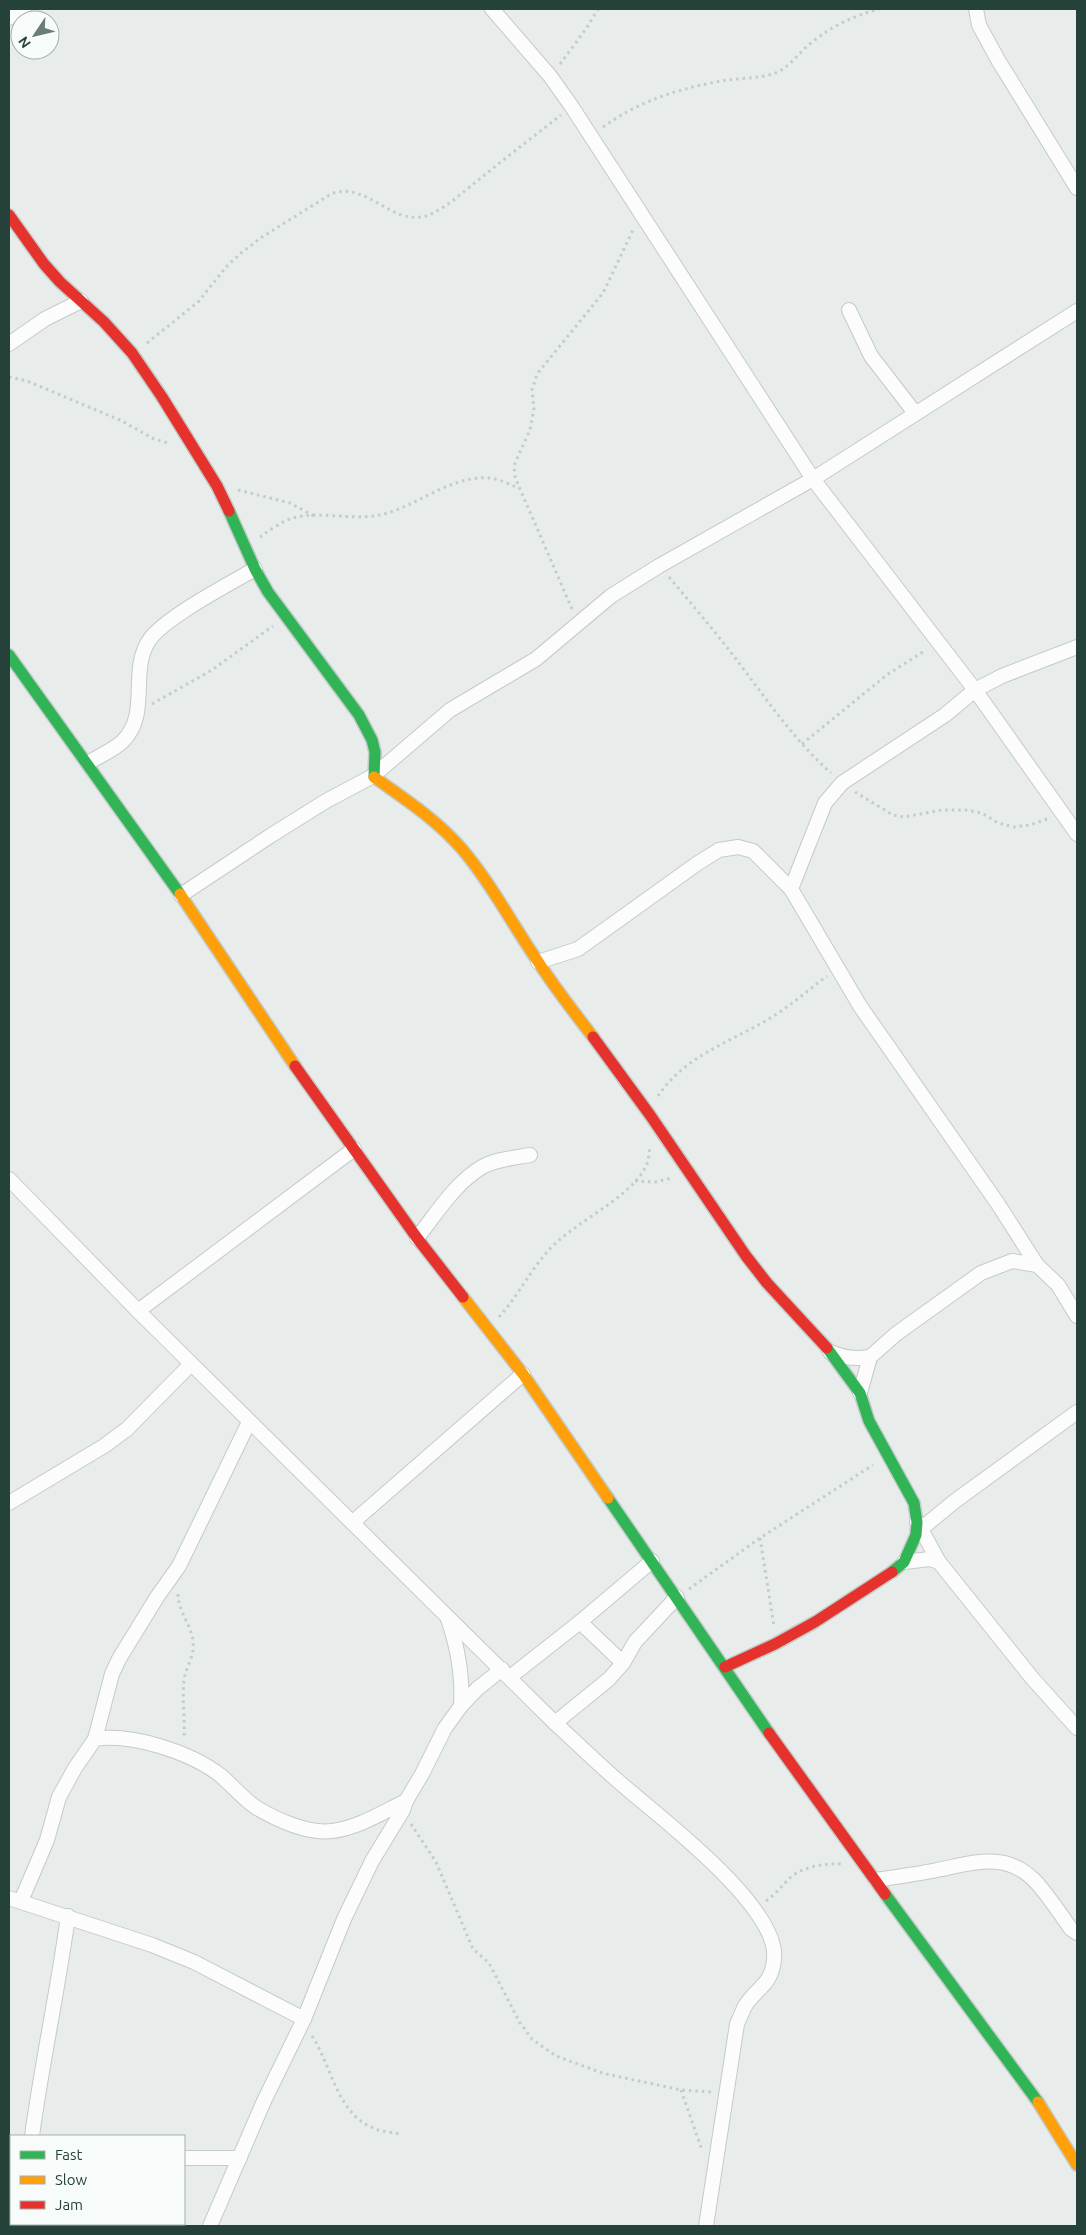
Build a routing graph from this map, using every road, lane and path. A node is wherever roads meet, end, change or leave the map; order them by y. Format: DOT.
graph roads {
  1 [pos="24,9"];
  2 [pos="492,9"];
  3 [pos="598,9"];
  4 [pos="879,9"];
  5 [pos="976,9"];
  6 [pos="9,18"];
  7 [pos="550,76"];
  8 [pos="572,107"];
  9 [pos="591,136"];
  10 [pos="1077,188"];
  11 [pos="641,212"];
  12 [pos="9,215"];
  13 [pos="80,300"];
  14 [pos="849,310"];
  15 [pos="1077,311"];
  16 [pos="9,344"];
  17 [pos="132,353"];
  18 [pos="9,377"];
  19 [pos="915,413"];
  20 [pos="194,448"];
  21 [pos="813,479"];
  22 [pos="218,486"];
  23 [pos="520,489"];
  24 [pos="314,516"];
  25 [pos="245,549"];
  26 [pos="659,566"];
  27 [pos="255,568"];
  28 [pos="286,617"];
  29 [pos="578,623"];
  30 [pos="938,644"];
  31 [pos="1076,650"];
  32 [pos="9,655"];
  33 [pos="974,690"];
  34 [pos="138,713"];
  35 [pos="802,744"];
  36 [pos="88,763"];
  37 [pos="373,776"];
  38 [pos="842,783"];
  39 [pos="1062,813"];
  40 [pos="1077,834"];
  41 [pos="791,889"];
  42 [pos="181,895"];
  43 [pos="538,962"];
  44 [pos="837,968"];
  45 [pos="650,1115"];
  46 [pos="354,1148"];
  47 [pos="530,1155"];
  48 [pos="689,1174"];
  49 [pos="9,1179"];
  50 [pos="635,1181"];
  51 [pos="417,1238"];
  52 [pos="1037,1265"];
  53 [pos="138,1311"];
  54 [pos="1077,1316"];
  55 [pos="488,1330"];
  56 [pos="830,1352"];
  57 [pos="870,1357"];
  58 [pos="191,1364"];
  59 [pos="523,1374"];
  60 [pos="860,1393"];
  61 [pos="1077,1412"];
  62 [pos="249,1422"];
  63 [pos="887,1454"];
  64 [pos="9,1503"];
  65 [pos="353,1522"];
  66 [pos="919,1526"];
  67 [pos="760,1538"];
  68 [pos="652,1561"];
  69 [pos="904,1562"];
  70 [pos="939,1562"];
  71 [pos="179,1566"];
  72 [pos="677,1598"];
  73 [pos="447,1616"];
  74 [pos="580,1622"];
  75 [pos="775,1644"];
  76 [pos="623,1663"];
  77 [pos="724,1667"];
  78 [pos="506,1673"];
  79 [pos="461,1706"];
  80 [pos="555,1722"];
  81 [pos="1077,1728"];
  82 [pos="94,1739"];
  83 [pos="184,1754"];
  84 [pos="404,1805"];
  85 [pos="866,1865"];
  86 [pos="876,1880"];
  87 [pos="15,1899"];
  88 [pos="746,1901"];
  89 [pos="68,1916"];
  90 [pos="1077,1933"];
  91 [pos="302,2022"];
  92 [pos="681,2090"];
  93 [pos="725,2093"];
  94 [pos="399,2134"];
  95 [pos="32,2135"];
  96 [pos="704,2154"];
  97 [pos="185,2158"];
  98 [pos="240,2158"];
  99 [pos="1077,2165"];
  100 [pos="210,2226"];
  101 [pos="706,2226"];
  1 -- 6 [label="street"];
  2 -- 7 [label="street"];
  3 -- 7 [label="path"];
  4 -- 9 [label="path"];
  5 -- 10 [label="street"];
  7 -- 8 [label="street"];
  8 -- 9 [label="street"];
  8 -- 17 [label="path"];
  9 -- 11 [label="street"];
  11 -- 21 [label="street"];
  11 -- 23 [label="path"];
  12 -- 13 [label="street"];
  13 -- 16 [label="street"];
  13 -- 17 [label="street"];
  14 -- 19 [label="street"];
  15 -- 19 [label="street"];
  17 -- 20 [label="street"];
  18 -- 20 [label="path"];
  19 -- 21 [label="street"];
  20 -- 22 [label="street"];
  21 -- 26 [label="street"];
  21 -- 30 [label="street"];
  22 -- 24 [label="path"];
  22 -- 25 [label="street"];
  23 -- 24 [label="path"];
  23 -- 29 [label="path"];
  24 -- 25 [label="path"];
  25 -- 27 [label="street"];
  26 -- 29 [label="street"];
  26 -- 35 [label="path"];
  27 -- 28 [label="street"];
  27 -- 34 [label="street"];
  28 -- 34 [label="path"];
  28 -- 37 [label="street"];
  29 -- 37 [label="street"];
  30 -- 33 [label="street"];
  30 -- 35 [label="path"];
  31 -- 33 [label="street"];
  32 -- 36 [label="street"];
  33 -- 38 [label="street"];
  33 -- 39 [label="street"];
  34 -- 36 [label="street"];
  35 -- 38 [label="path"];
  36 -- 42 [label="street"];
  37 -- 42 [label="street"];
  37 -- 43 [label="street"];
  38 -- 39 [label="path"];
  38 -- 41 [label="street"];
  39 -- 40 [label="street"];
  41 -- 43 [label="street"];
  41 -- 44 [label="street"];
  42 -- 46 [label="street"];
  43 -- 45 [label="street"];
  44 -- 45 [label="path"];
  44 -- 52 [label="street"];
  45 -- 48 [label="street"];
  45 -- 50 [label="path"];
  46 -- 51 [label="street"];
  46 -- 53 [label="street"];
  47 -- 51 [label="street"];
  48 -- 50 [label="path"];
  48 -- 56 [label="street"];
  49 -- 53 [label="street"];
  50 -- 55 [label="path"];
  51 -- 55 [label="street"];
  52 -- 54 [label="street"];
  52 -- 57 [label="street"];
  53 -- 58 [label="street"];
  55 -- 59 [label="street"];
  56 -- 57 [label="street"];
  56 -- 60 [label="street"];
  57 -- 60 [label="street"];
  58 -- 62 [label="street"];
  58 -- 64 [label="street"];
  59 -- 65 [label="street"];
  59 -- 68 [label="street"];
  60 -- 63 [label="street"];
  61 -- 66 [label="street"];
  62 -- 65 [label="street"];
  62 -- 71 [label="street"];
  63 -- 66 [label="street"];
  63 -- 67 [label="path"];
  65 -- 73 [label="street"];
  66 -- 69 [label="street"];
  66 -- 70 [label="street"];
  67 -- 72 [label="path"];
  67 -- 75 [label="path"];
  68 -- 72 [label="street"];
  68 -- 74 [label="street"];
  69 -- 70 [label="street"];
  69 -- 75 [label="street"];
  70 -- 81 [label="street"];
  71 -- 82 [label="street"];
  71 -- 83 [label="path"];
  72 -- 76 [label="street"];
  72 -- 77 [label="street"];
  73 -- 78 [label="street"];
  73 -- 79 [label="street"];
  74 -- 76 [label="street"];
  74 -- 78 [label="street"];
  75 -- 77 [label="street"];
  76 -- 80 [label="street"];
  77 -- 85 [label="street"];
  78 -- 79 [label="street"];
  78 -- 80 [label="street"];
  79 -- 84 [label="street"];
  80 -- 88 [label="street"];
  82 -- 83 [label="street"];
  82 -- 87 [label="street"];
  83 -- 84 [label="street"];
  84 -- 91 [label="street"];
  84 -- 92 [label="path"];
  85 -- 86 [label="street"];
  85 -- 88 [label="path"];
  86 -- 90 [label="street"];
  86 -- 99 [label="street"];
  87 -- 89 [label="street"];
  88 -- 93 [label="street"];
  89 -- 91 [label="street"];
  89 -- 95 [label="street"];
  91 -- 94 [label="path"];
  91 -- 98 [label="street"];
  92 -- 93 [label="path"];
  92 -- 96 [label="path"];
  93 -- 101 [label="street"];
  97 -- 98 [label="street"];
  98 -- 100 [label="street"];
}
